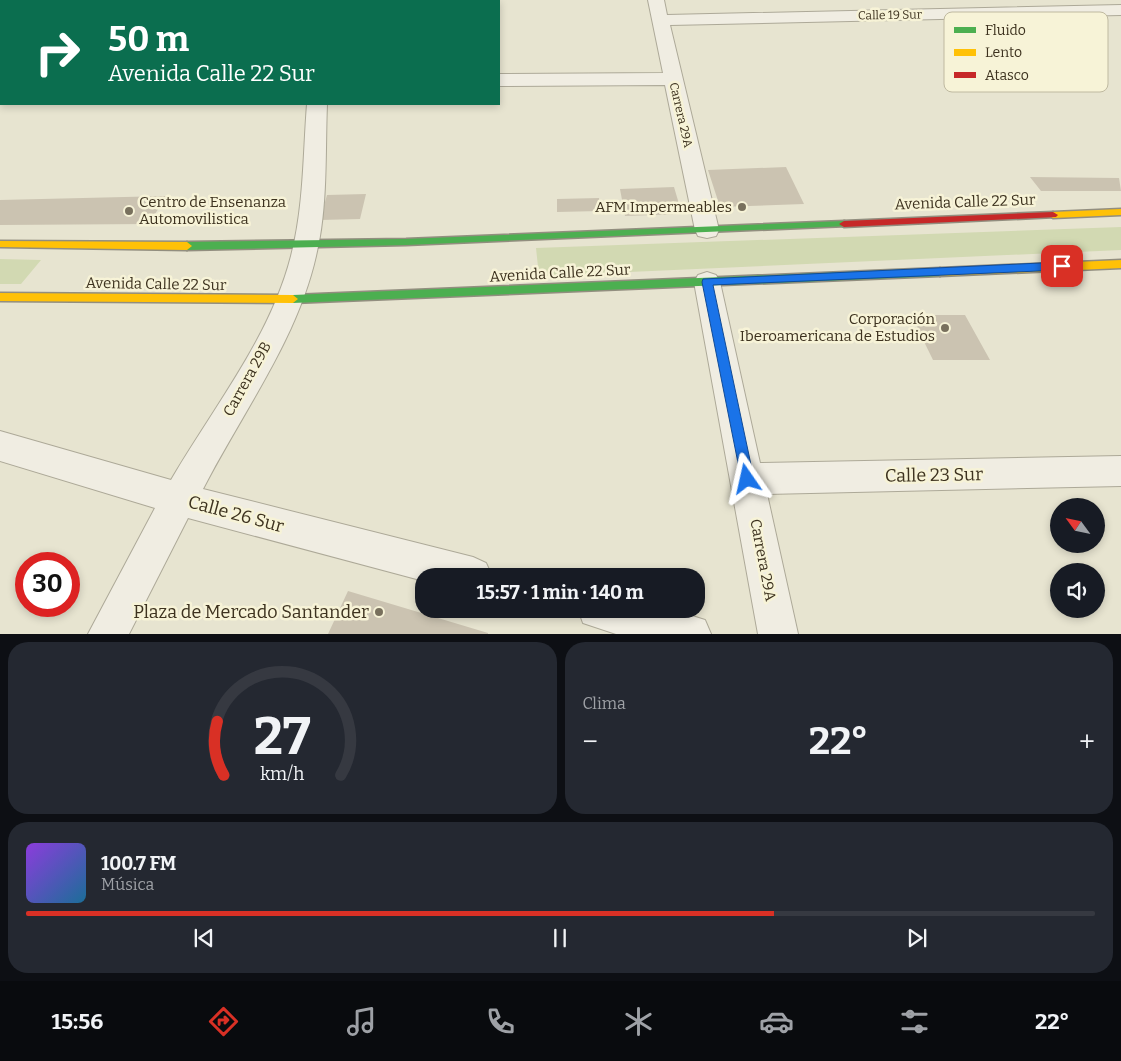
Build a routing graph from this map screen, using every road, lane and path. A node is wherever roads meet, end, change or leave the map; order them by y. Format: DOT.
graph roads {
  1 [pos="656,0"];
  2 [pos="1121,10"];
  3 [pos="1029,12"];
  4 [pos="944,14"];
  5 [pos="660,20"];
  6 [pos="673,79"];
  7 [pos="500,80"];
  8 [pos="317,105"];
  9 [pos="1121,212"];
  10 [pos="707,230"];
  11 [pos="0,244"];
  12 [pos="306,244"];
  13 [pos="1121,264"];
  14 [pos="707,282"];
  15 [pos="0,297"];
  16 [pos="289,299"];
  17 [pos="0,446"];
  18 [pos="1121,471"];
  19 [pos="747,479"];
  20 [pos="180,499"];
  21 [pos="443,568"];
  22 [pos="632,618"];
  23 [pos="689,633"];
  24 [pos="108,634"];
  25 [pos="778,634"];
  1 -- 5 [label="street, Carrera 29A"];
  2 -- 3 [label="street, Calle 19 Sur"];
  4 -- 5 [label="street, Calle 19 Sur"];
  5 -- 6 [label="street, Carrera 29A"];
  6 -- 7 [label="street"];
  6 -- 10 [label="street, Carrera 29A"];
  8 -- 12 [label="street, Carrera 29B"];
  9 -- 10 [label="main road, Avenida Calle 22 Sur"];
  10 -- 12 [label="main road, Avenida Calle 22 Sur"];
  11 -- 12 [label="main road, Avenida Calle 22 Sur"];
  12 -- 16 [label="street, Carrera 29B"];
  13 -- 14 [label="main road, Avenida Calle 22 Sur"];
  14 -- 16 [label="main road, Avenida Calle 22 Sur"];
  14 -- 19 [label="street, Carrera 29A"];
  15 -- 16 [label="main road, Avenida Calle 22 Sur"];
  16 -- 20 [label="street, Carrera 29B"];
  17 -- 20 [label="street, Calle 26 Sur"];
  18 -- 19 [label="street, Calle 23 Sur"];
  19 -- 25 [label="street, Carrera 29A"];
  20 -- 21 [label="street, Calle 26 Sur"];
  20 -- 24 [label="street, Carrera 29B"];
  22 -- 23 [label="street"];
}
